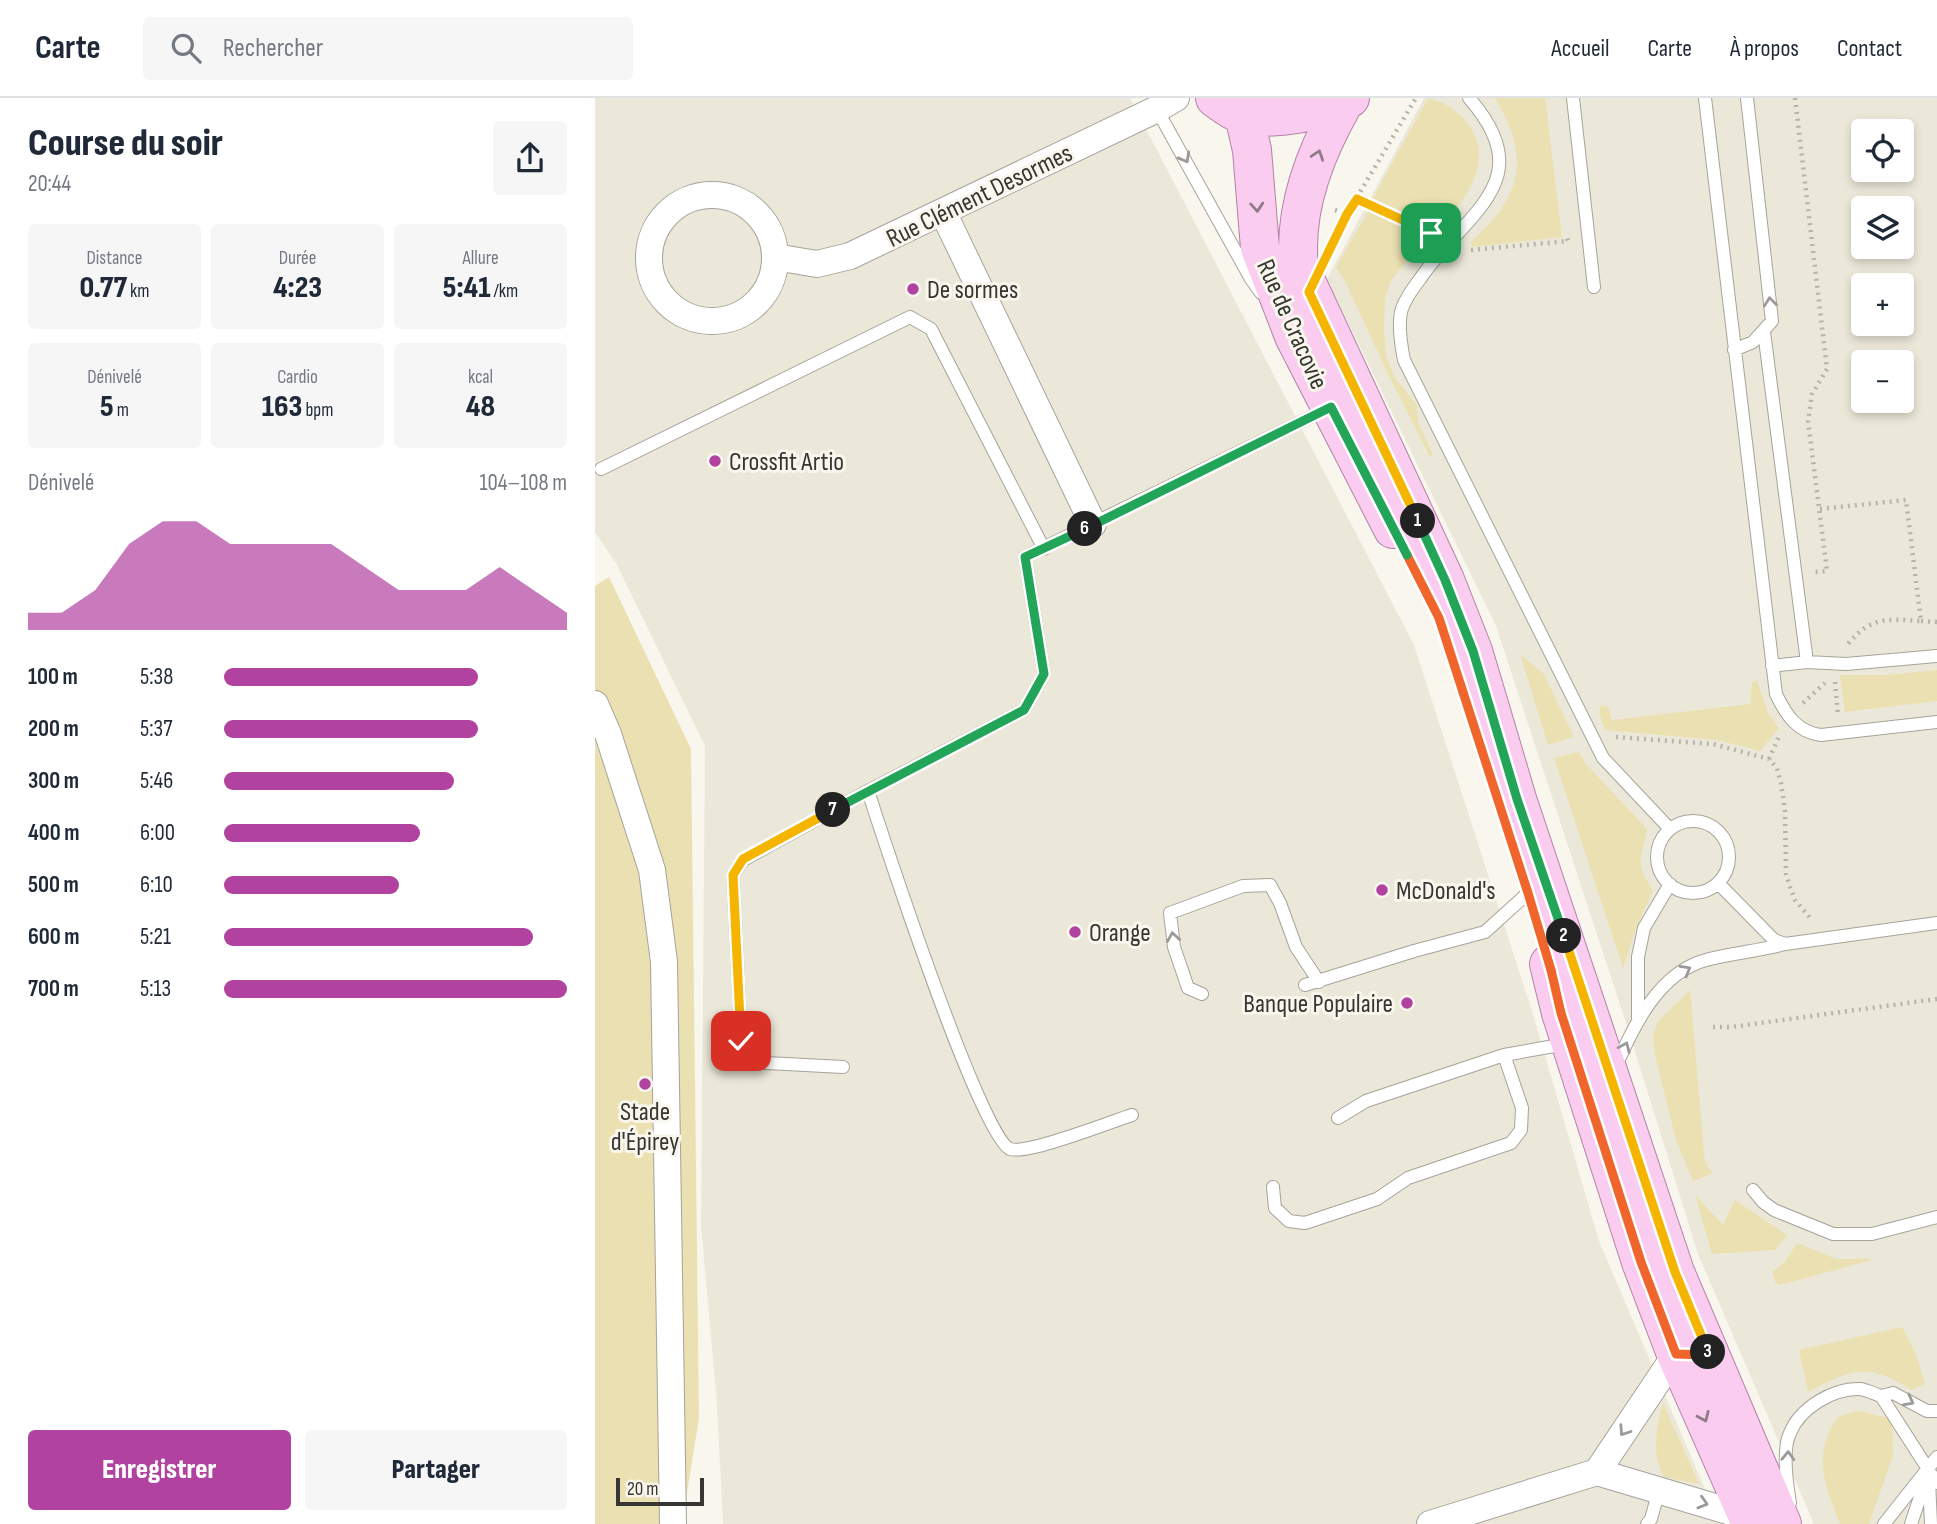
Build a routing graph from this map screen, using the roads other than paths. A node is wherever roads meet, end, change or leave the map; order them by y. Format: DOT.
graph roads {
  1 [pos="1469,98"];
  2 [pos="1573,98"];
  3 [pos="1705,98"];
  4 [pos="1747,98"];
  5 [pos="1346,101"];
  6 [pos="1162,102"];
  7 [pos="1229,106"];
  8 [pos="943,212"];
  9 [pos="775,257"];
  10 [pos="1594,287"];
  11 [pos="1764,332"];
  12 [pos="1294,336"];
  13 [pos="1734,350"];
  14 [pos="1331,407"];
  15 [pos="601,470"];
  16 [pos="1093,524"];
  17 [pos="1044,549"];
  18 [pos="1937,656"];
  19 [pos="1807,662"];
  20 [pos="1772,666"];
  21 [pos="595,704"];
  22 [pos="1937,722"];
  23 [pos="868,791"];
  24 [pos="1670,829"];
  25 [pos="1718,883"];
  26 [pos="1670,884"];
  27 [pos="1528,893"];
  28 [pos="1937,923"];
  29 [pos="1785,944"];
  30 [pos="1319,982"];
  31 [pos="1305,985"];
  32 [pos="1202,994"];
  33 [pos="1638,1018"];
  34 [pos="1504,1055"];
  35 [pos="1575,1055"];
  36 [pos="843,1067"];
  37 [pos="1611,1077"];
  38 [pos="1132,1115"];
  39 [pos="1338,1118"];
  40 [pos="1273,1187"];
  41 [pos="1753,1189"];
  42 [pos="1937,1217"];
  43 [pos="1693,1355"];
  44 [pos="1881,1396"];
  45 [pos="1937,1411"];
  46 [pos="1937,1457"];
  47 [pos="1597,1472"];
  48 [pos="1935,1476"];
  49 [pos="1659,1490"];
  50 [pos="1937,1492"];
  51 [pos="1761,1522"];
  52 [pos="673,1524"];
  53 [pos="1430,1524"];
  54 [pos="1647,1524"];
  55 [pos="1794,1524"];
  56 [pos="1884,1524"];
  57 [pos="1911,1524"];
  58 [pos="1918,1524"];
  59 [pos="1931,1524"];
  1 -- 24 [label="lane"];
  2 -- 10 [label="lane"];
  3 -- 13 [label="lane"];
  11 -- 4 [label="lane, one-way"];
  5 -- 7 [label="main road"];
  37 -- 5 [label="main road, Rue de Cracovie, one-way"];
  6 -- 8 [label="street, Rue Clément Desormes"];
  6 -- 12 [label="lane, one-way"];
  7 -- 12 [label="main road, Rue de Cracovie, one-way"];
  8 -- 9 [label="street, Rue Clément Desormes"];
  8 -- 16 [label="street"];
  9 -- 9 [label="street"];
  11 -- 13 [label="lane"];
  11 -- 19 [label="lane"];
  12 -- 14 [label="main road, Rue de Cracovie"];
  13 -- 20 [label="lane"];
  14 -- 16 [label="lane, Rue de Cracovie"];
  14 -- 27 [label="main road, Rue de Cracovie"];
  15 -- 17 [label="lane"];
  16 -- 17 [label="lane, Rue de Cracovie"];
  17 -- 23 [label="lane, Rue de Cracovie"];
  18 -- 19 [label="lane"];
  19 -- 20 [label="lane"];
  20 -- 22 [label="lane"];
  21 -- 52 [label="street"];
  23 -- 36 [label="lane, Rue de Cracovie"];
  23 -- 38 [label="lane"];
  24 -- 25 [label="lane"];
  24 -- 26 [label="lane"];
  25 -- 26 [label="lane"];
  25 -- 29 [label="lane"];
  26 -- 33 [label="lane"];
  27 -- 30 [label="lane"];
  27 -- 35 [label="main road, Rue de Cracovie"];
  28 -- 29 [label="lane"];
  33 -- 29 [label="lane, one-way"];
  30 -- 31 [label="lane"];
  32 -- 30 [label="lane, one-way"];
  37 -- 33 [label="lane, one-way"];
  34 -- 35 [label="lane"];
  34 -- 39 [label="lane"];
  34 -- 40 [label="lane"];
  35 -- 43 [label="main road, Rue de Cracovie"];
  37 -- 43 [label="main road, Rue de Cracovie"];
  41 -- 42 [label="lane"];
  43 -- 47 [label="street, one-way"];
  43 -- 51 [label="main road, Rue de Cracovie"];
  44 -- 45 [label="lane, one-way"];
  44 -- 48 [label="lane"];
  55 -- 44 [label="lane, one-way"];
  46 -- 48 [label="lane"];
  47 -- 49 [label="street"];
  47 -- 53 [label="street"];
  48 -- 50 [label="lane"];
  48 -- 56 [label="lane"];
  48 -- 57 [label="lane"];
  48 -- 58 [label="lane"];
  48 -- 59 [label="lane"];
  49 -- 51 [label="street, one-way"];
  49 -- 54 [label="lane"];
}
